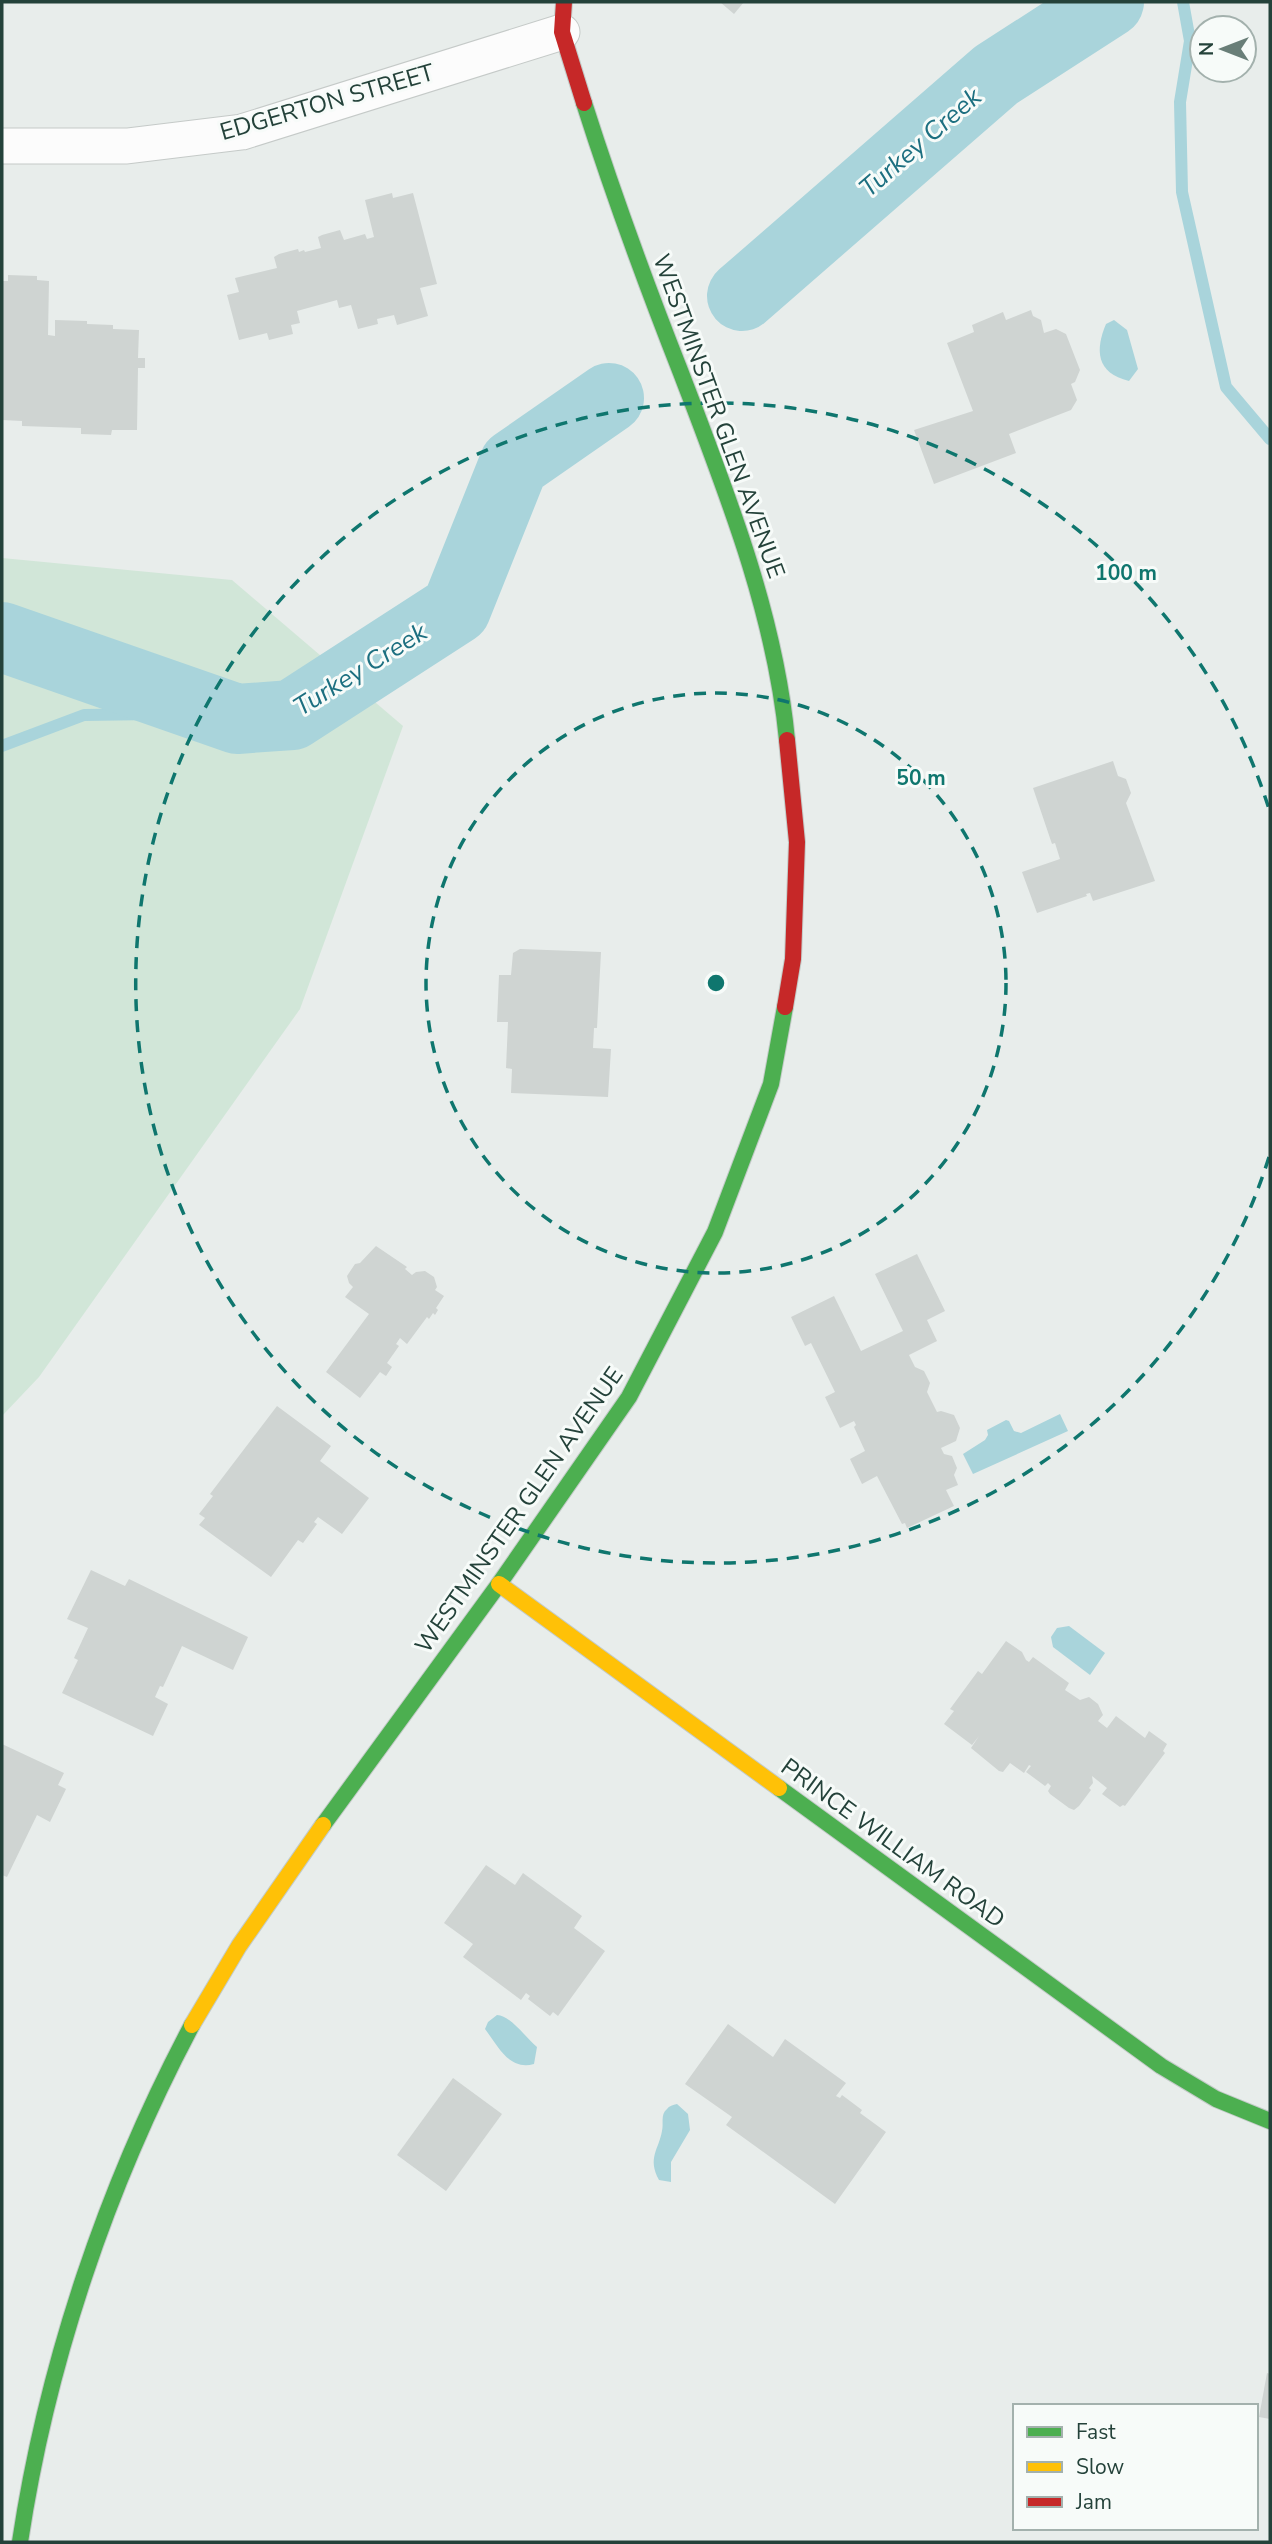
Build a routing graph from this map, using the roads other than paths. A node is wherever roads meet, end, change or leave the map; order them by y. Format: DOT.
graph roads {
  1 [pos="563,17"];
  2 [pos="2,146"];
  3 [pos="499,1584"];
  4 [pos="1270,2121"];
  5 [pos="20,2542"];
  1 -- 2 [label="street, EDGERTON STREET"];
  1 -- 3 [label="street, WESTMINSTER GLEN AVENUE"];
  3 -- 4 [label="street, PRINCE WILLIAM ROAD"];
  3 -- 5 [label="street, WESTMINSTER GLEN AVENUE"];
}
